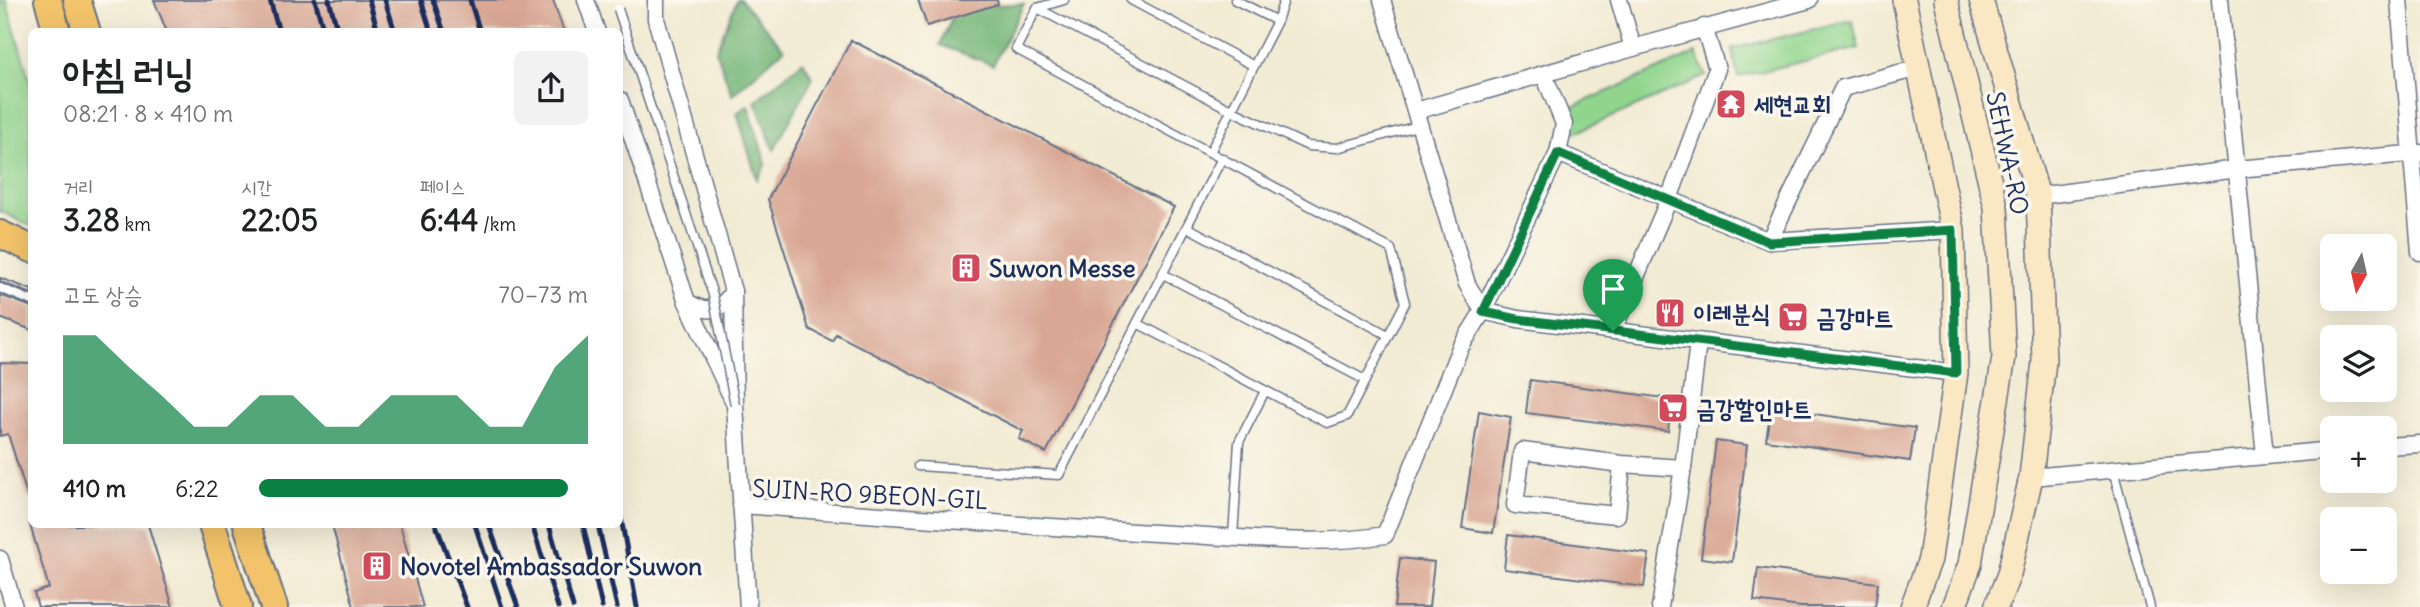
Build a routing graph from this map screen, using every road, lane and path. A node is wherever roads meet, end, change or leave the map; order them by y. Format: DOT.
graph roads {
  1 [pos="48,0"];
  2 [pos="77,0"];
  3 [pos="586,0"];
  4 [pos="656,0"];
  5 [pos="1064,0"];
  6 [pos="1131,0"];
  7 [pos="1235,0"];
  8 [pos="1284,0"];
  9 [pos="1382,0"];
  10 [pos="1619,0"];
  11 [pos="1808,0"];
  12 [pos="1904,0"];
  13 [pos="1945,0"];
  14 [pos="1981,0"];
  15 [pos="2220,0"];
  16 [pos="2399,0"];
  17 [pos="617,3"];
  18 [pos="1037,8"];
  19 [pos="1277,22"];
  20 [pos="1704,27"];
  21 [pos="56,28"];
  22 [pos="86,28"];
  23 [pos="596,28"];
  24 [pos="1633,48"];
  25 [pos="1254,66"];
  26 [pos="1918,68"];
  27 [pos="1544,75"];
  28 [pos="623,109"];
  29 [pos="1231,110"];
  30 [pos="1418,118"];
  31 [pos="1210,152"];
  32 [pos="1558,153"];
  33 [pos="2416,153"];
  34 [pos="1222,158"];
  35 [pos="2237,169"];
  36 [pos="2038,196"];
  37 [pos="1669,200"];
  38 [pos="1187,227"];
  39 [pos="1953,230"];
  40 [pos="0,234"];
  41 [pos="1769,242"];
  42 [pos="28,247"];
  43 [pos="2420,252"];
  44 [pos="1163,274"];
  45 [pos="0,288"];
  46 [pos="733,291"];
  47 [pos="28,299"];
  48 [pos="687,302"];
  49 [pos="1483,312"];
  50 [pos="1137,323"];
  51 [pos="1613,331"];
  52 [pos="1388,335"];
  53 [pos="1698,342"];
  54 [pos="1956,373"];
  55 [pos="1365,380"];
  56 [pos="1265,391"];
  57 [pos="735,405"];
  58 [pos="2420,444"];
  59 [pos="2397,445"];
  60 [pos="2320,451"];
  61 [pos="2266,456"];
  62 [pos="1622,464"];
  63 [pos="918,466"];
  64 [pos="1683,468"];
  65 [pos="2113,470"];
  66 [pos="2031,477"];
  67 [pos="741,505"];
  68 [pos="213,528"];
  69 [pos="248,528"];
  70 [pos="1233,537"];
  71 [pos="0,559"];
  72 [pos="15,607"];
  73 [pos="239,607"];
  74 [pos="274,607"];
  75 [pos="748,607"];
  76 [pos="1660,607"];
  77 [pos="1912,607"];
  78 [pos="1954,607"];
  79 [pos="1996,607"];
  80 [pos="2150,607"];
  1 -- 21 [label="main road"];
  2 -- 22 [label="main road"];
  3 -- 23 [label="street"];
  4 -- 46 [label="street"];
  5 -- 18 [label="lane"];
  6 -- 25 [label="lane"];
  7 -- 19 [label="lane"];
  8 -- 19 [label="lane"];
  9 -- 30 [label="street"];
  10 -- 24 [label="street"];
  11 -- 20 [label="street"];
  12 -- 26 [label="main road"];
  13 -- 78 [label="main road, SEHWA-RO"];
  14 -- 36 [label="main road"];
  15 -- 35 [label="street"];
  16 -- 33 [label="street"];
  17 -- 57 [label="lane, bridge"];
  18 -- 29 [label="lane"];
  18 -- 31 [label="lane"];
  19 -- 25 [label="lane"];
  20 -- 24 [label="street"];
  20 -- 37 [label="street"];
  24 -- 27 [label="street"];
  25 -- 29 [label="lane"];
  26 -- 39 [label="main road"];
  26 -- 41 [label="street"];
  27 -- 30 [label="street"];
  27 -- 32 [label="street"];
  28 -- 48 [label="street"];
  29 -- 30 [label="lane"];
  29 -- 31 [label="lane"];
  30 -- 49 [label="street"];
  31 -- 34 [label="lane"];
  32 -- 37 [label="street"];
  32 -- 49 [label="street"];
  33 -- 35 [label="street"];
  33 -- 43 [label="street"];
  34 -- 38 [label="lane"];
  34 -- 52 [label="lane"];
  35 -- 36 [label="street"];
  35 -- 61 [label="street"];
  36 -- 66 [label="main road"];
  37 -- 41 [label="street"];
  37 -- 51 [label="street"];
  38 -- 44 [label="lane"];
  38 -- 52 [label="lane"];
  39 -- 41 [label="street"];
  39 -- 54 [label="main road"];
  40 -- 42 [label="main road"];
  44 -- 50 [label="lane"];
  44 -- 55 [label="lane"];
  45 -- 47 [label="lane"];
  46 -- 48 [label="street"];
  46 -- 57 [label="street"];
  48 -- 57 [label="street"];
  49 -- 51 [label="street"];
  49 -- 70 [label="street, SUIN-RO 9BEON-GIL"];
  50 -- 56 [label="lane"];
  50 -- 63 [label="lane"];
  51 -- 53 [label="street"];
  52 -- 55 [label="lane"];
  53 -- 54 [label="street"];
  53 -- 64 [label="street"];
  54 -- 77 [label="main road"];
  55 -- 56 [label="lane"];
  56 -- 70 [label="lane"];
  57 -- 67 [label="street"];
  58 -- 59 [label="street"];
  60 -- 61 [label="street"];
  61 -- 65 [label="street"];
  62 -- 62 [label="street"];
  62 -- 64 [label="street"];
  64 -- 76 [label="street"];
  65 -- 66 [label="street"];
  65 -- 80 [label="lane"];
  66 -- 79 [label="main road"];
  67 -- 70 [label="street, SUIN-RO 9BEON-GIL"];
  67 -- 75 [label="street, SUIN-RO 9BEON-GIL"];
  68 -- 73 [label="main road"];
  69 -- 74 [label="main road"];
  71 -- 72 [label="street"];
}
